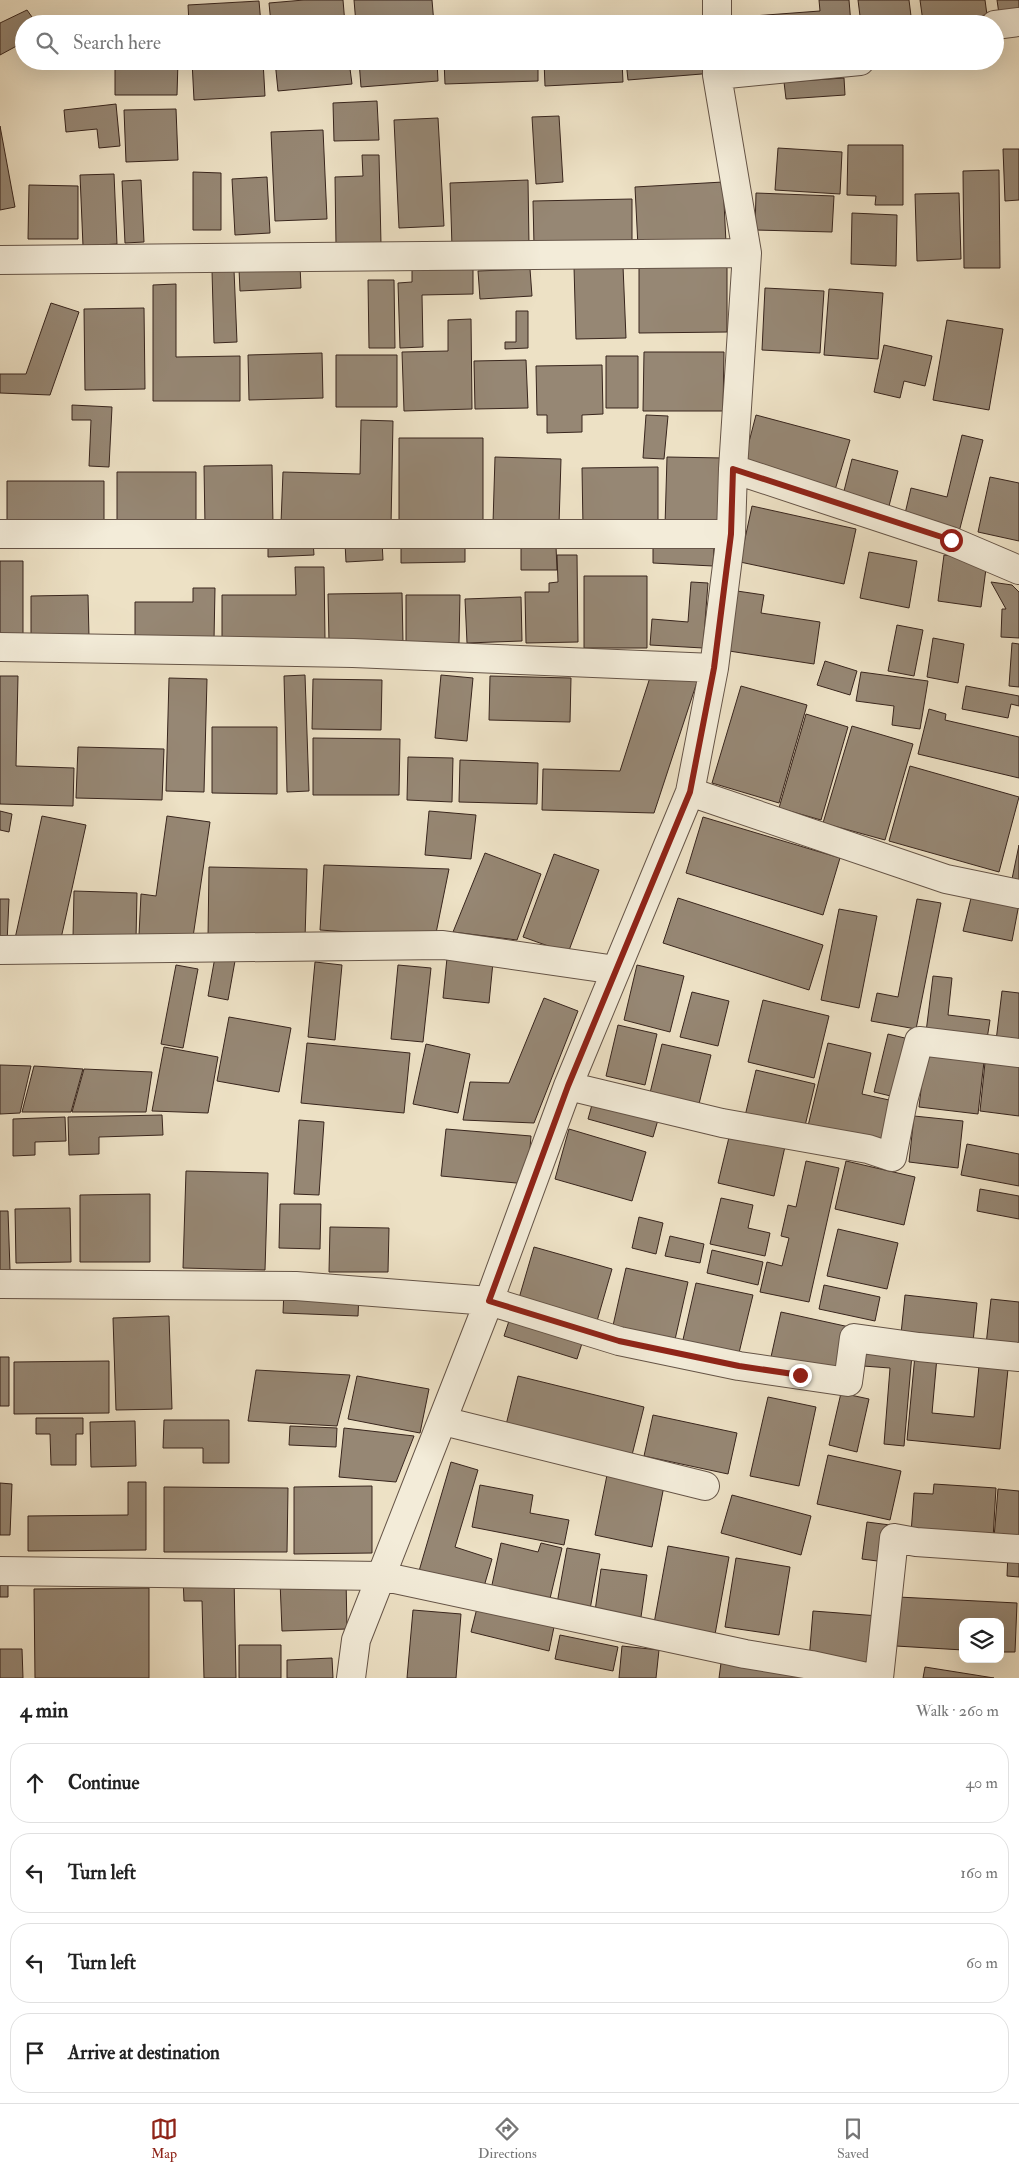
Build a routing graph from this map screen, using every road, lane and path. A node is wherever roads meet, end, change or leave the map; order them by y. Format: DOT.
graph roads {
  1 [pos="717,0"];
  2 [pos="717,15"];
  3 [pos="1019,22"];
  4 [pos="1004,24"];
  5 [pos="717,70"];
  6 [pos="747,253"];
  7 [pos="0,260"];
  8 [pos="733,469"];
  9 [pos="0,534"];
  10 [pos="731,534"];
  11 [pos="1019,570"];
  12 [pos="0,647"];
  13 [pos="714,668"];
  14 [pos="690,792"];
  15 [pos="1019,894"];
  16 [pos="0,950"];
  17 [pos="616,970"];
  18 [pos="1019,1053"];
  19 [pos="568,1086"];
  20 [pos="0,1284"];
  21 [pos="489,1301"];
  22 [pos="1019,1357"];
  23 [pos="443,1421"];
  24 [pos="705,1486"];
  25 [pos="1019,1549"];
  26 [pos="0,1571"];
  27 [pos="381,1576"];
  28 [pos="351,1678"];
  29 [pos="871,1678"];
  30 [pos="879,1678"];
  1 -- 2 [label="street"];
  3 -- 4 [label="street"];
  5 -- 6 [label="street"];
  6 -- 7 [label="street"];
  6 -- 8 [label="street"];
  8 -- 10 [label="street"];
  8 -- 11 [label="street"];
  9 -- 10 [label="street"];
  10 -- 13 [label="street"];
  12 -- 13 [label="street"];
  13 -- 14 [label="street"];
  14 -- 15 [label="street"];
  14 -- 17 [label="street"];
  16 -- 17 [label="street"];
  17 -- 19 [label="street"];
  18 -- 19 [label="street"];
  19 -- 21 [label="street"];
  20 -- 21 [label="street"];
  21 -- 22 [label="street"];
  21 -- 23 [label="street"];
  23 -- 24 [label="street"];
  23 -- 27 [label="street"];
  25 -- 30 [label="street"];
  26 -- 27 [label="street"];
  27 -- 28 [label="street"];
  27 -- 29 [label="street"];
}
